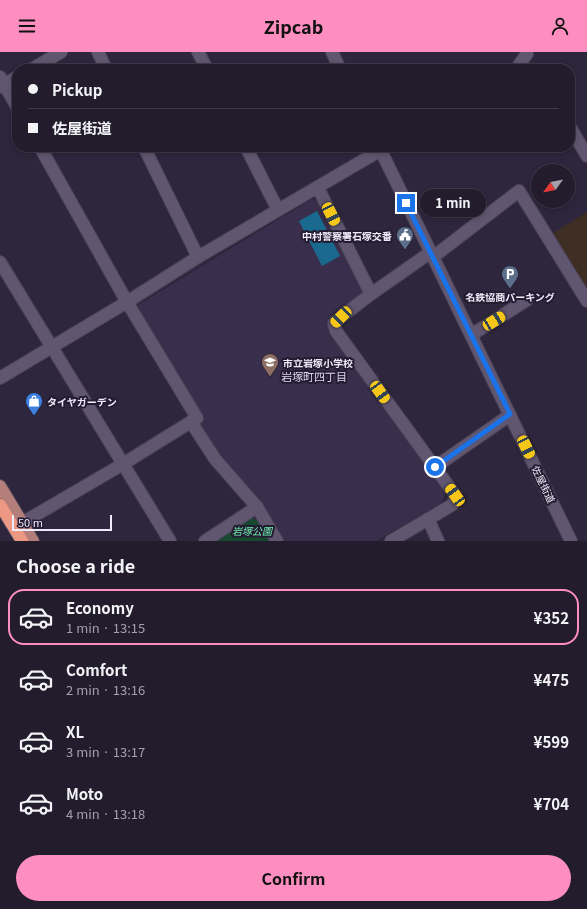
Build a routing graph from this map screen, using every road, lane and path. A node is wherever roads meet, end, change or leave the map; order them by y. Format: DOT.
graph roads {
  1 [pos="61,52"];
  2 [pos="98,52"];
  3 [pos="198,52"];
  4 [pos="332,52"];
  5 [pos="526,52"];
  6 [pos="41,64"];
  7 [pos="104,64"];
  8 [pos="204,64"];
  9 [pos="338,64"];
  10 [pos="521,64"];
  11 [pos="12,80"];
  12 [pos="2,83"];
  13 [pos="12,99"];
  14 [pos="575,136"];
  15 [pos="43,152"];
  16 [pos="146,152"];
  17 [pos="249,152"];
  18 [pos="376,152"];
  19 [pos="384,152"];
  20 [pos="587,156"];
  21 [pos="318,188"];
  22 [pos="278,210"];
  23 [pos="432,254"];
  24 [pos="198,257"];
  25 [pos="0,262"];
  26 [pos="371,294"];
  27 [pos="527,300"];
  28 [pos="587,301"];
  29 [pos="127,302"];
  30 [pos="471,335"];
  31 [pos="52,347"];
  32 [pos="0,378"];
  33 [pos="510,414"];
  34 [pos="190,422"];
  35 [pos="123,464"];
  36 [pos="435,467"];
  37 [pos="0,486"];
  38 [pos="0,505"];
  39 [pos="257,507"];
  40 [pos="428,519"];
  41 [pos="22,523"];
  42 [pos="22,541"];
  43 [pos="34,541"];
  44 [pos="170,541"];
  45 [pos="205,541"];
  46 [pos="278,541"];
  47 [pos="391,541"];
  48 [pos="438,541"];
  49 [pos="571,541"];
  1 -- 6 [label="street"];
  2 -- 7 [label="street"];
  3 -- 8 [label="street"];
  4 -- 9 [label="street"];
  5 -- 10 [label="street"];
  11 -- 12 [label="street"];
  12 -- 13 [label="street"];
  14 -- 20 [label="street"];
  15 -- 29 [label="street"];
  16 -- 24 [label="street"];
  17 -- 22 [label="street"];
  18 -- 21 [label="street"];
  19 -- 23 [label="street, 佐屋街道"];
  21 -- 22 [label="street"];
  21 -- 26 [label="street"];
  22 -- 24 [label="street"];
  23 -- 26 [label="street"];
  23 -- 28 [label="street"];
  23 -- 30 [label="street, 佐屋街道"];
  24 -- 29 [label="street"];
  25 -- 31 [label="street"];
  26 -- 36 [label="street"];
  27 -- 30 [label="street"];
  29 -- 31 [label="street"];
  29 -- 34 [label="street"];
  30 -- 33 [label="street, 佐屋街道"];
  31 -- 32 [label="street"];
  31 -- 35 [label="street"];
  33 -- 36 [label="street"];
  33 -- 49 [label="street, 佐屋街道"];
  34 -- 35 [label="street"];
  34 -- 39 [label="street"];
  35 -- 41 [label="street"];
  35 -- 44 [label="street"];
  36 -- 40 [label="street"];
  37 -- 41 [label="main road"];
  38 -- 42 [label="highway"];
  39 -- 45 [label="street"];
  39 -- 46 [label="street"];
  40 -- 47 [label="street"];
  40 -- 48 [label="street"];
  41 -- 43 [label="main road"];
}
